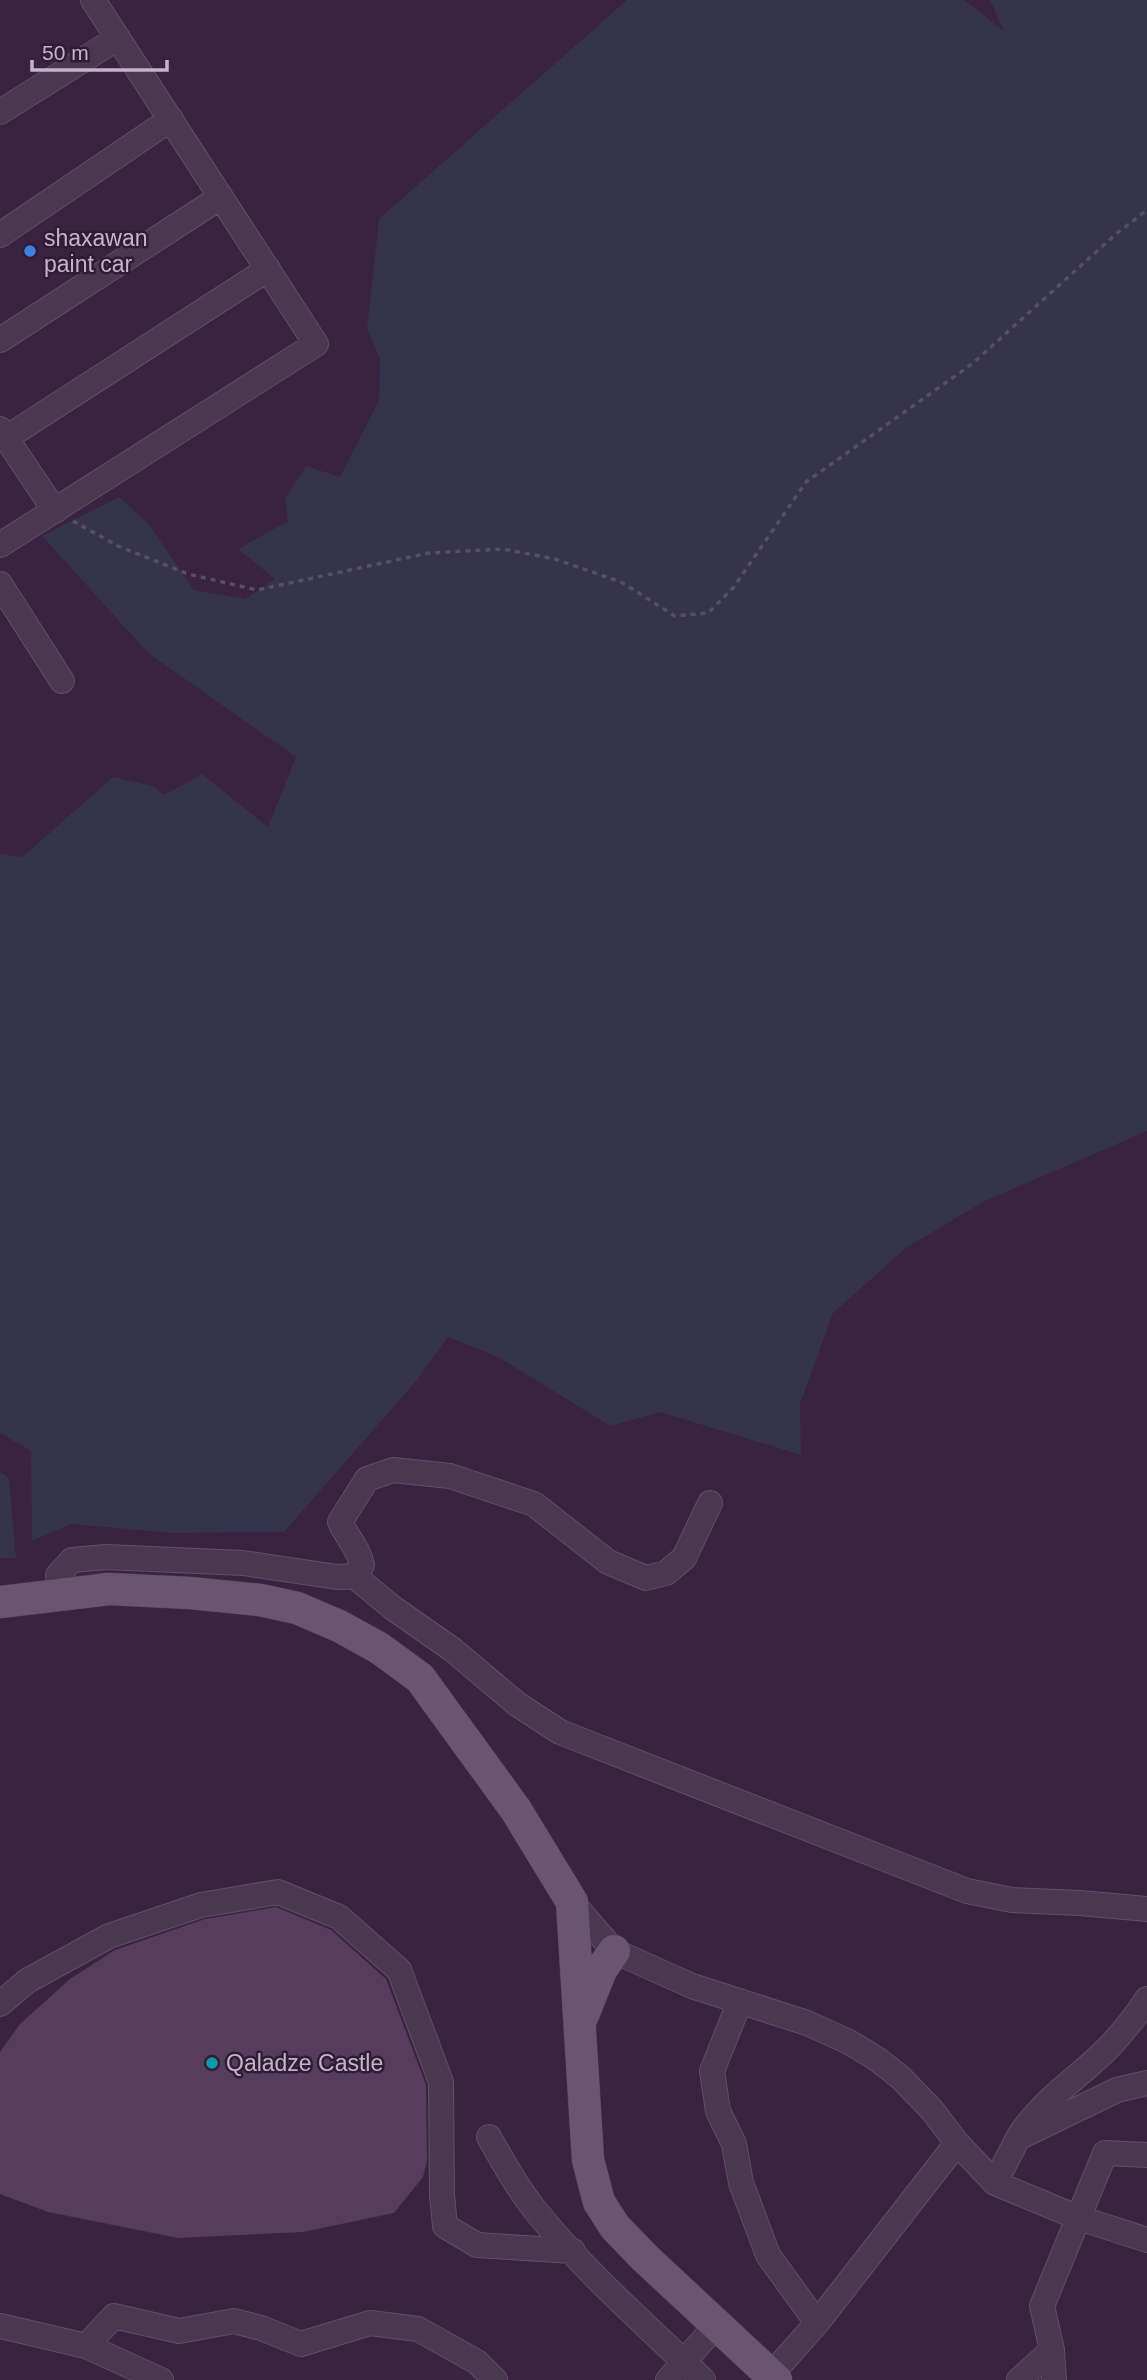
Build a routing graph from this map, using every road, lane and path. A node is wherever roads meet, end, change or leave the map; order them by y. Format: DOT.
graph roads {
  1 [pos="93,0"];
  2 [pos="118,38"];
  3 [pos="0,112"];
  4 [pos="171,119"];
  5 [pos="221,197"];
  6 [pos="1147,210"];
  7 [pos="0,235"];
  8 [pos="268,269"];
  9 [pos="0,340"];
  10 [pos="3,433"];
  11 [pos="55,512"];
  12 [pos="0,545"];
  13 [pos="0,584"];
  14 [pos="62,681"];
  15 [pos="710,1503"];
  16 [pos="354,1576"];
  17 [pos="59,1594"];
  18 [pos="0,1602"];
  19 [pos="572,1902"];
  20 [pos="1147,1909"];
  21 [pos="614,1951"];
  22 [pos="1147,1999"];
  23 [pos="740,2001"];
  24 [pos="0,2004"];
  25 [pos="580,2024"];
  26 [pos="1147,2083"];
  27 [pos="489,2137"];
  28 [pos="1018,2138"];
  29 [pos="957,2143"];
  30 [pos="1147,2155"];
  31 [pos="995,2183"];
  32 [pos="1079,2218"];
  33 [pos="1147,2240"];
  34 [pos="573,2251"];
  35 [pos="817,2322"];
  36 [pos="717,2324"];
  37 [pos="0,2326"];
  38 [pos="86,2346"];
  39 [pos="676,2371"];
  40 [pos="1037,2377"];
  41 [pos="773,2378"];
  42 [pos="161,2380"];
  43 [pos="495,2380"];
  44 [pos="702,2380"];
  1 -- 2 [label="street"];
  2 -- 3 [label="street"];
  2 -- 4 [label="street"];
  4 -- 5 [label="street"];
  4 -- 7 [label="street"];
  5 -- 8 [label="street"];
  5 -- 9 [label="street"];
  6 -- 11 [label="path"];
  8 -- 10 [label="street"];
  8 -- 11 [label="street"];
  10 -- 11 [label="street"];
  11 -- 12 [label="street"];
  13 -- 14 [label="street"];
  15 -- 16 [label="street"];
  16 -- 17 [label="street"];
  16 -- 20 [label="street"];
  17 -- 18 [label="main road"];
  17 -- 19 [label="main road"];
  19 -- 21 [label="street"];
  19 -- 25 [label="main road"];
  21 -- 23 [label="street"];
  21 -- 25 [label="main road"];
  22 -- 28 [label="street"];
  23 -- 29 [label="street"];
  23 -- 35 [label="street"];
  24 -- 34 [label="street"];
  25 -- 36 [label="main road"];
  26 -- 28 [label="street"];
  27 -- 34 [label="street"];
  28 -- 31 [label="street"];
  29 -- 31 [label="street"];
  29 -- 35 [label="street"];
  30 -- 32 [label="street"];
  31 -- 32 [label="street"];
  32 -- 33 [label="street"];
  32 -- 40 [label="street"];
  34 -- 39 [label="street"];
  35 -- 41 [label="street"];
  36 -- 39 [label="street"];
  36 -- 41 [label="main road"];
  37 -- 38 [label="street"];
  38 -- 42 [label="street"];
  38 -- 43 [label="street"];
  39 -- 44 [label="street"];
}
